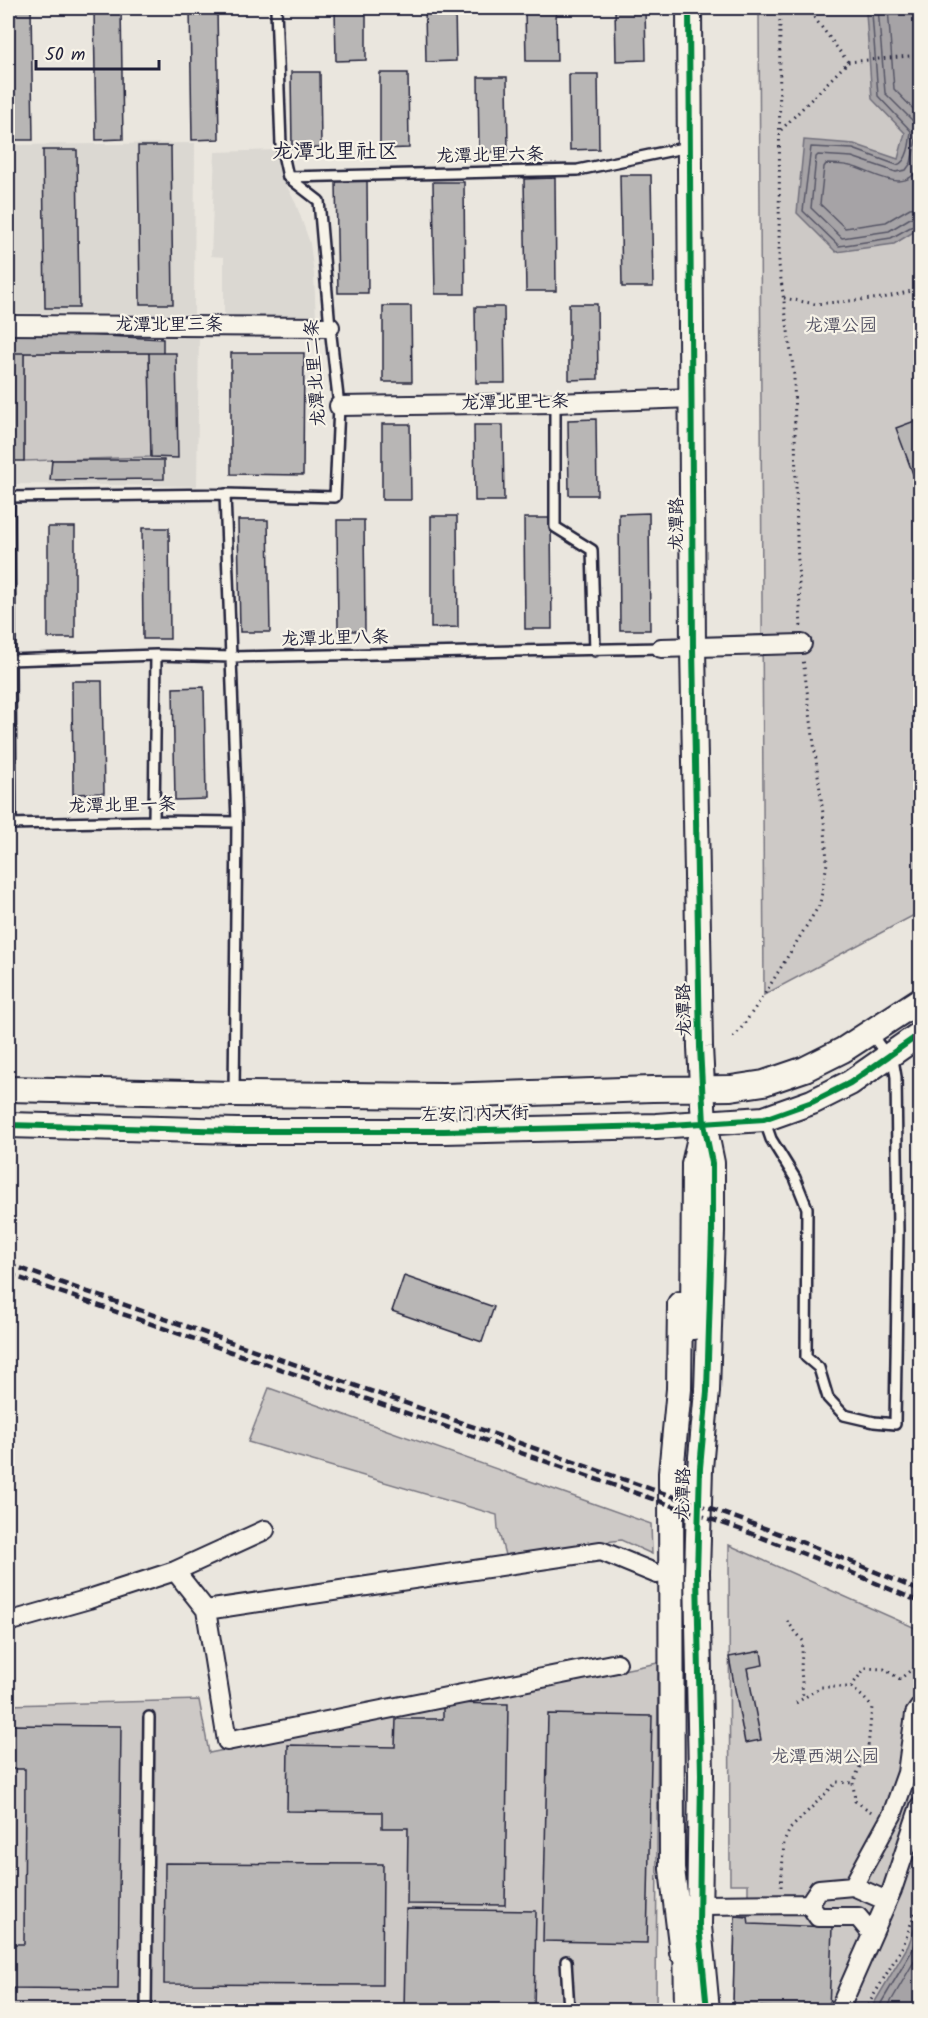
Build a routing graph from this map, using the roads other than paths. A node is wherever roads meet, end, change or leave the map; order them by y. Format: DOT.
graph roads {
  1 [pos="276,8"];
  2 [pos="689,8"];
  3 [pos="690,147"];
  4 [pos="288,177"];
  5 [pos="8,325"];
  6 [pos="330,327"];
  7 [pos="692,398"];
  8 [pos="555,403"];
  9 [pos="339,406"];
  10 [pos="225,494"];
  11 [pos="8,497"];
  12 [pos="802,644"];
  13 [pos="693,647"];
  14 [pos="661,648"];
  15 [pos="596,651"];
  16 [pos="156,655"];
  17 [pos="232,657"];
  18 [pos="9,660"];
  19 [pos="153,821"];
  20 [pos="237,822"];
  21 [pos="9,824"];
  22 [pos="921,1000"];
  23 [pos="870,1032"];
  24 [pos="921,1034"];
  25 [pos="888,1055"];
  26 [pos="8,1089"];
  27 [pos="702,1089"];
  28 [pos="234,1094"];
  29 [pos="764,1119"];
  30 [pos="704,1124"];
  31 [pos="8,1125"];
  32 [pos="265,1530"];
  33 [pos="175,1571"];
  34 [pos="657,1574"];
  35 [pos="206,1610"];
  36 [pos="8,1622"];
  37 [pos="617,1663"];
  38 [pos="921,1707"];
  39 [pos="149,1717"];
  40 [pos="921,1806"];
  41 [pos="853,1886"];
  42 [pos="887,1900"];
  43 [pos="809,1904"];
  44 [pos="706,1905"];
  45 [pos="872,1934"];
  46 [pos="566,1961"];
  47 [pos="697,2006"];
  48 [pos="146,2010"];
  49 [pos="569,2010"];
  50 [pos="839,2010"];
  1 -- 4 [label="lane"];
  2 -- 3 [label="street, 龙潭路"];
  3 -- 4 [label="lane, 龙潭北里六条"];
  3 -- 7 [label="street, 龙潭路"];
  4 -- 6 [label="lane, 龙潭北里二条"];
  5 -- 6 [label="street, 龙潭北里三条"];
  6 -- 9 [label="lane, 龙潭北里二条"];
  7 -- 8 [label="street, 龙潭北里七条"];
  7 -- 13 [label="street, 龙潭路"];
  8 -- 9 [label="street, 龙潭北里七条"];
  8 -- 15 [label="lane"];
  9 -- 10 [label="lane, 龙潭北里二条"];
  10 -- 11 [label="lane, 龙潭北里二条"];
  10 -- 17 [label="lane"];
  11 -- 18 [label="lane"];
  12 -- 13 [label="street"];
  13 -- 14 [label="street"];
  13 -- 27 [label="street, 龙潭路"];
  14 -- 15 [label="lane, 龙潭北里八条"];
  15 -- 17 [label="lane, 龙潭北里八条"];
  16 -- 17 [label="lane, 龙潭北里八条"];
  16 -- 18 [label="lane, 龙潭北里八条"];
  16 -- 19 [label="lane"];
  17 -- 20 [label="lane"];
  18 -- 21 [label="lane"];
  19 -- 20 [label="lane, 龙潭北里一条"];
  19 -- 21 [label="lane, 龙潭北里一条"];
  20 -- 28 [label="lane"];
  22 -- 23 [label="street, 左安门内大街"];
  23 -- 25 [label="lane"];
  23 -- 27 [label="street, 左安门内大街"];
  24 -- 25 [label="street, 左安门内大街"];
  25 -- 29 [label="street, 左安门内大街"];
  25 -- 29 [label="lane"];
  26 -- 28 [label="street, 左安门内大街"];
  27 -- 28 [label="street, 左安门内大街"];
  27 -- 30 [label="street, 龙潭路"];
  29 -- 30 [label="street, 左安门内大街"];
  30 -- 31 [label="street, 左安门内大街"];
  30 -- 44 [label="street, 龙潭路"];
  30 -- 47 [label="street, 龙潭路"];
  32 -- 33 [label="street"];
  33 -- 35 [label="street"];
  33 -- 36 [label="street"];
  34 -- 35 [label="street"];
  35 -- 37 [label="street"];
  38 -- 41 [label="street"];
  39 -- 48 [label="lane"];
  40 -- 42 [label="street"];
  41 -- 42 [label="street"];
  41 -- 43 [label="street"];
  42 -- 45 [label="street"];
  43 -- 44 [label="street"];
  43 -- 45 [label="street"];
  44 -- 47 [label="street, 龙潭路"];
  45 -- 50 [label="street"];
  46 -- 49 [label="lane"];
}
